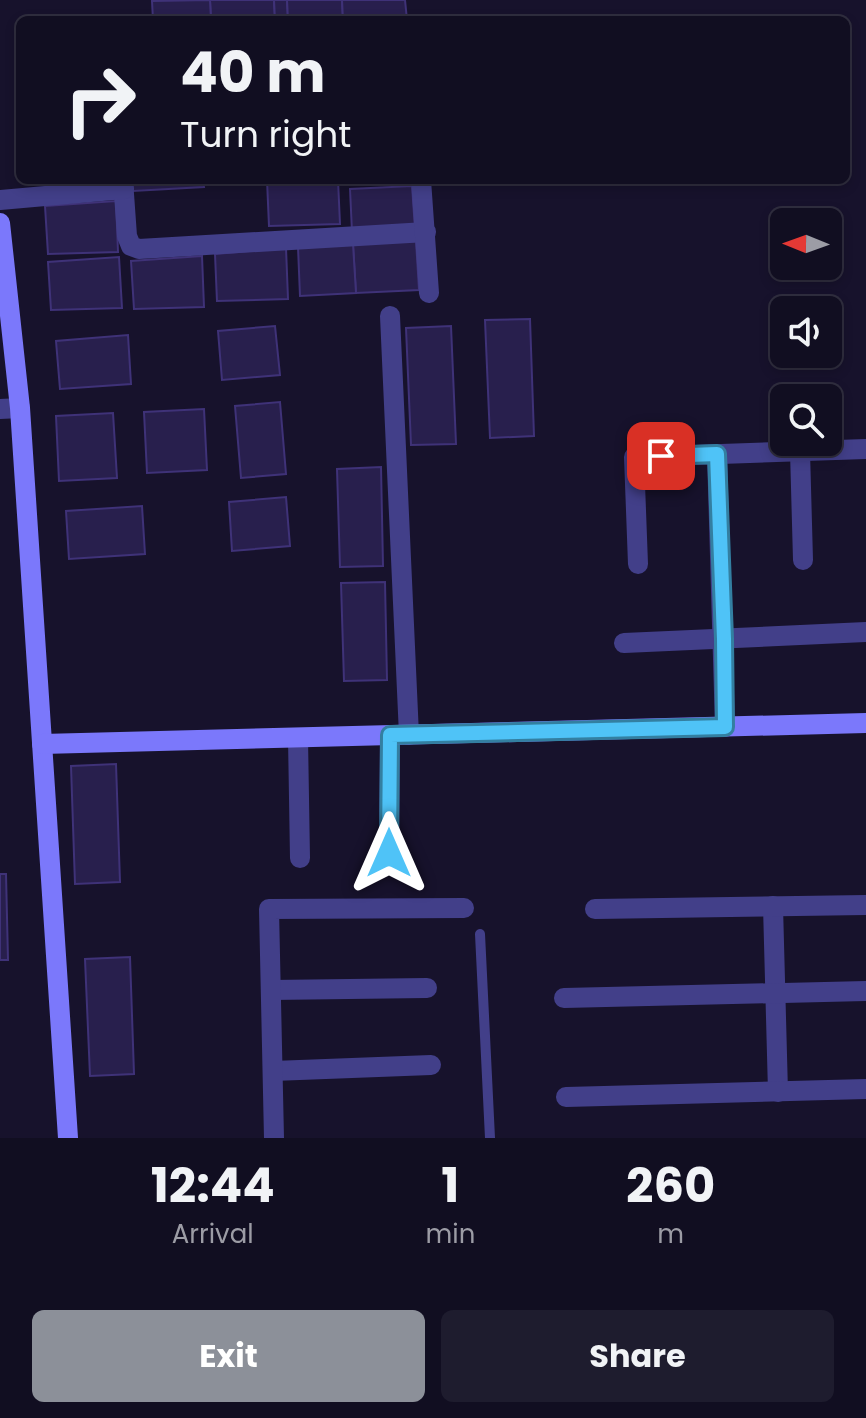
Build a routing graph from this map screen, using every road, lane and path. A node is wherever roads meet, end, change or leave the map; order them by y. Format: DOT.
graph roads {
  1 [pos="123,184"];
  2 [pos="421,184"];
  3 [pos="0,200"];
  4 [pos="0,223"];
  5 [pos="426,232"];
  6 [pos="429,293"];
  7 [pos="390,316"];
  8 [pos="10,408"];
  9 [pos="866,449"];
  10 [pos="842,450"];
  11 [pos="770,452"];
  12 [pos="717,454"];
  13 [pos="800,456"];
  14 [pos="803,560"];
  15 [pos="638,564"];
  16 [pos="866,632"];
  17 [pos="724,639"];
  18 [pos="624,643"];
  19 [pos="866,723"];
  20 [pos="725,727"];
  21 [pos="399,735"];
  22 [pos="298,738"];
  23 [pos="42,744"];
  24 [pos="389,853"];
  25 [pos="300,858"];
  26 [pos="866,905"];
  27 [pos="773,906"];
  28 [pos="464,908"];
  29 [pos="595,909"];
  30 [pos="480,934"];
  31 [pos="427,988"];
  32 [pos="271,990"];
  33 [pos="866,991"];
  34 [pos="775,993"];
  35 [pos="564,998"];
  36 [pos="431,1065"];
  37 [pos="273,1071"];
  38 [pos="866,1089"];
  39 [pos="778,1092"];
  40 [pos="566,1097"];
  41 [pos="68,1138"];
  42 [pos="274,1138"];
  43 [pos="490,1138"];
  1 -- 3 [label="street"];
  1 -- 5 [label="street"];
  2 -- 5 [label="street"];
  4 -- 8 [label="street"];
  5 -- 6 [label="street"];
  7 -- 21 [label="street"];
  8 -- 23 [label="street"];
  9 -- 10 [label="street"];
  11 -- 12 [label="street"];
  12 -- 15 [label="street"];
  12 -- 17 [label="street"];
  13 -- 14 [label="street"];
  16 -- 17 [label="street"];
  17 -- 18 [label="street"];
  17 -- 20 [label="street"];
  19 -- 20 [label="street"];
  20 -- 21 [label="street"];
  21 -- 22 [label="street"];
  21 -- 24 [label="street"];
  22 -- 23 [label="street"];
  22 -- 25 [label="street"];
  23 -- 41 [label="street"];
  26 -- 27 [label="street"];
  27 -- 29 [label="street"];
  27 -- 34 [label="street"];
  28 -- 32 [label="street"];
  30 -- 43 [label="lane"];
  31 -- 32 [label="street"];
  32 -- 37 [label="street"];
  33 -- 34 [label="street"];
  34 -- 35 [label="street"];
  34 -- 39 [label="street"];
  36 -- 37 [label="street"];
  37 -- 42 [label="street"];
  38 -- 39 [label="street"];
  39 -- 40 [label="street"];
}
